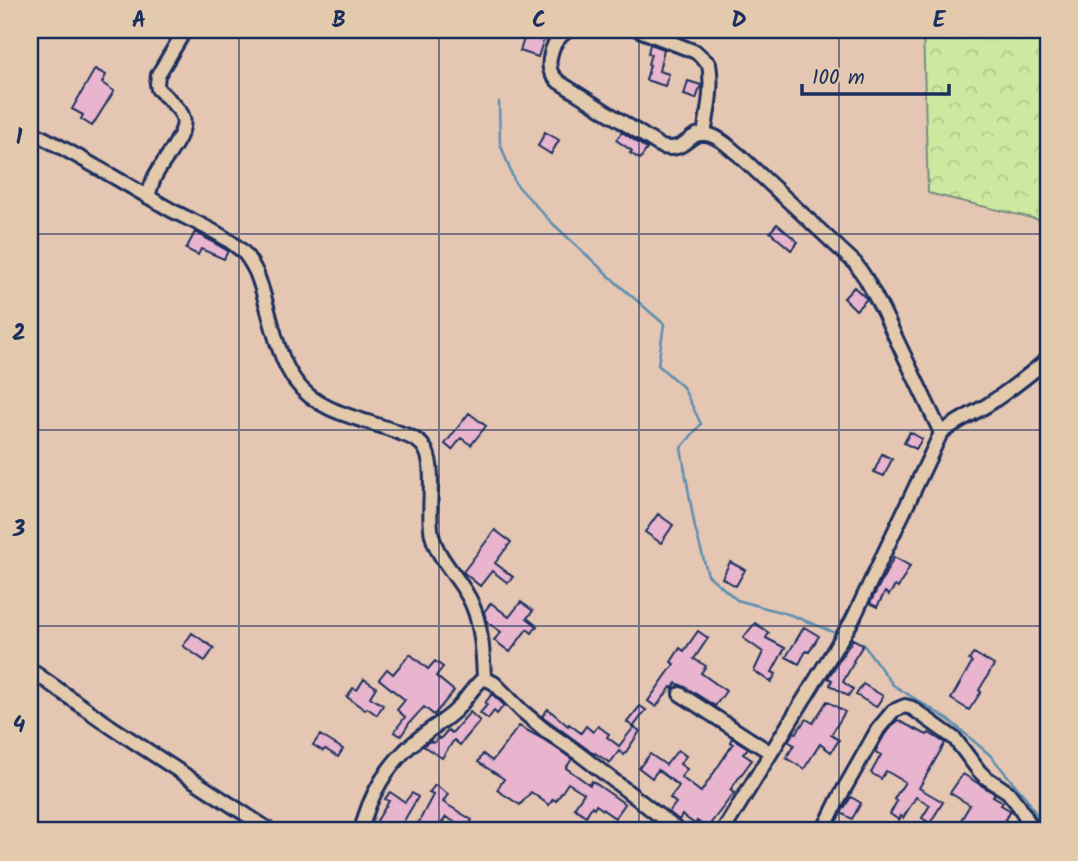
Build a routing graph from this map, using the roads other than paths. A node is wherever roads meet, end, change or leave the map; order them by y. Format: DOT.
graph roads {
  1 [pos="184,30"];
  2 [pos="569,30"];
  3 [pos="639,30"];
  4 [pos="30,131"];
  5 [pos="704,134"];
  6 [pos="148,197"];
  7 [pos="1048,359"];
  8 [pos="941,433"];
  9 [pos="30,671"];
  10 [pos="484,678"];
  11 [pos="680,694"];
  12 [pos="771,753"];
  13 [pos="271,831"];
  14 [pos="362,831"];
  15 [pos="679,831"];
  16 [pos="723,831"];
  17 [pos="823,831"];
  18 [pos="1034,831"];
  1 -- 6 [label="street"];
  2 -- 5 [label="street"];
  3 -- 5 [label="street"];
  4 -- 6 [label="street"];
  5 -- 8 [label="street"];
  6 -- 10 [label="street"];
  7 -- 8 [label="street"];
  8 -- 12 [label="street"];
  9 -- 13 [label="street"];
  10 -- 14 [label="street"];
  10 -- 15 [label="street"];
  11 -- 12 [label="street"];
  12 -- 16 [label="street"];
  17 -- 18 [label="street"];
}
